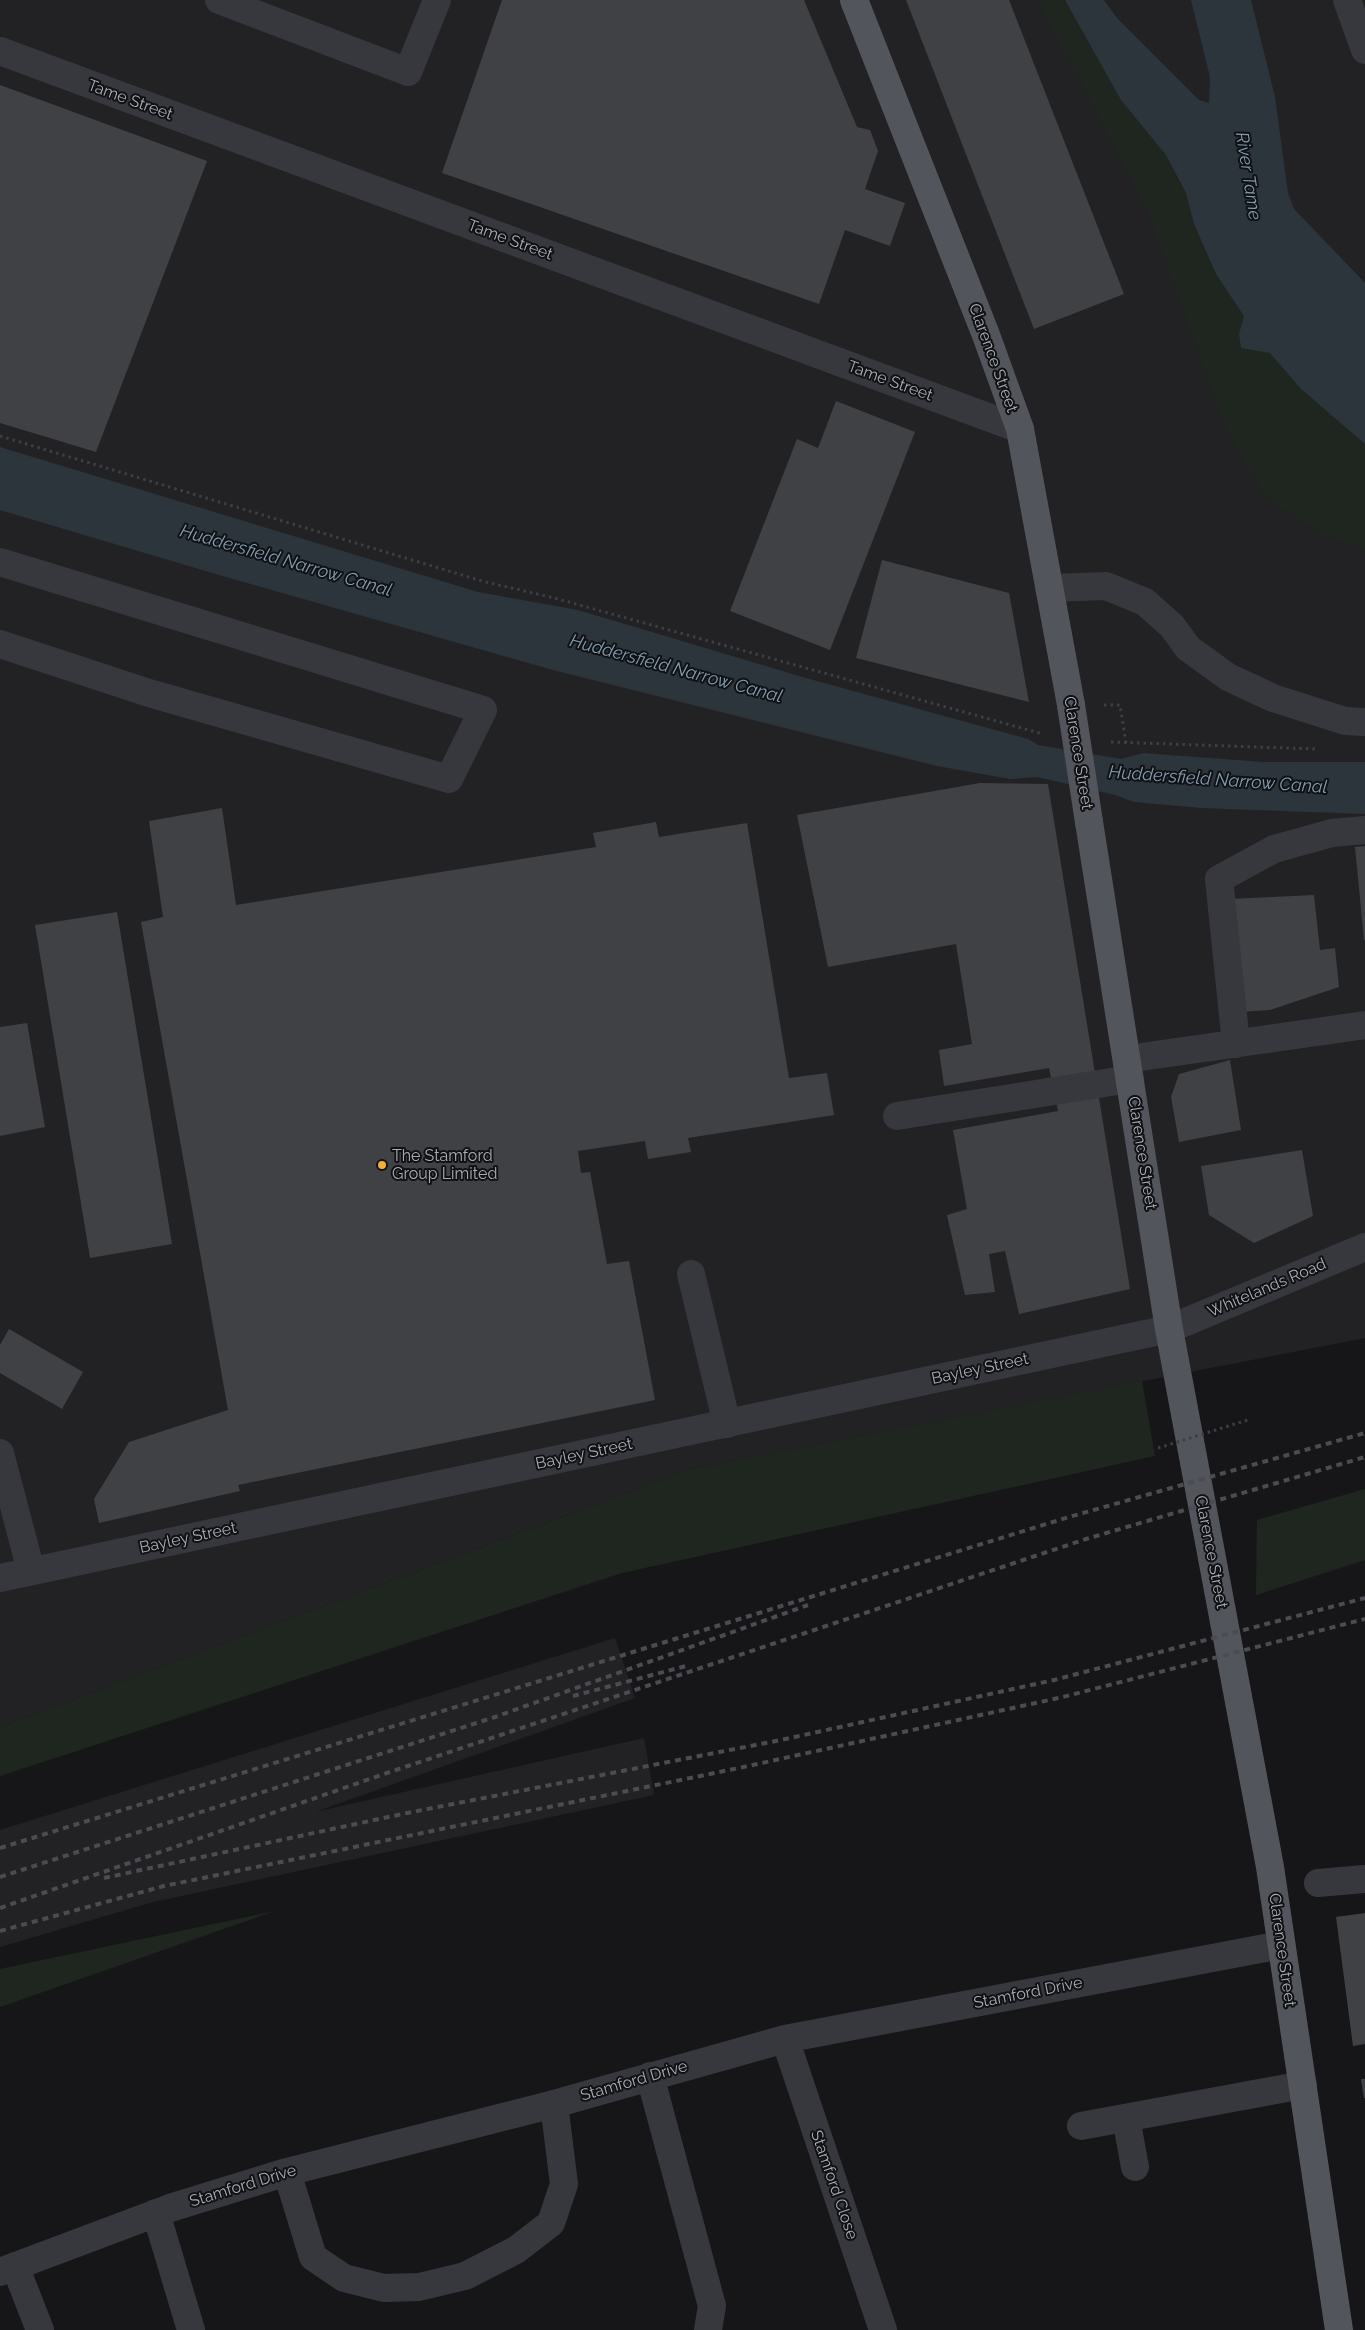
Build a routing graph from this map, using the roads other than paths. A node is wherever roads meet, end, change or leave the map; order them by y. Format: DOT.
graph roads {
  1 [pos="220,0"];
  2 [pos="437,0"];
  3 [pos="854,0"];
  4 [pos="1348,0"];
  5 [pos="1365,50"];
  6 [pos="0,51"];
  7 [pos="1020,429"];
  8 [pos="0,562"];
  9 [pos="1049,588"];
  10 [pos="0,644"];
  11 [pos="1365,722"];
  12 [pos="1365,830"];
  13 [pos="1365,1025"];
  14 [pos="1236,1044"];
  15 [pos="1128,1069"];
  16 [pos="897,1116"];
  17 [pos="1365,1248"];
  18 [pos="691,1274"];
  19 [pos="1169,1329"];
  20 [pos="727,1424"];
  21 [pos="0,1454"];
  22 [pos="31,1571"];
  23 [pos="0,1578"];
  24 [pos="1365,1878"];
  25 [pos="1318,1882"];
  26 [pos="1281,1944"];
  27 [pos="785,2039"];
  28 [pos="650,2076"];
  29 [pos="1302,2085"];
  30 [pos="554,2104"];
  31 [pos="1126,2118"];
  32 [pos="1081,2126"];
  33 [pos="1135,2167"];
  34 [pos="287,2172"];
  35 [pos="156,2213"];
  36 [pos="8,2269"];
  37 [pos="40,2330"];
  38 [pos="191,2330"];
  39 [pos="708,2330"];
  40 [pos="883,2330"];
  41 [pos="1340,2330"];
  1 -- 2 [label="street"];
  3 -- 7 [label="main road, Clarence Street"];
  4 -- 5 [label="street"];
  6 -- 7 [label="street, Tame Street"];
  7 -- 9 [label="main road, Clarence Street"];
  8 -- 10 [label="street"];
  9 -- 11 [label="street"];
  9 -- 15 [label="main road, Clarence Street, bridge"];
  12 -- 14 [label="street"];
  13 -- 14 [label="street"];
  14 -- 15 [label="street"];
  15 -- 16 [label="street"];
  15 -- 19 [label="main road, Clarence Street"];
  17 -- 19 [label="street, Whitelands Road"];
  18 -- 20 [label="street"];
  19 -- 20 [label="street, Bayley Street"];
  19 -- 26 [label="main road, Clarence Street"];
  20 -- 22 [label="street, Bayley Street"];
  21 -- 22 [label="street"];
  22 -- 23 [label="street, Bayley Street"];
  24 -- 25 [label="street"];
  26 -- 27 [label="street, Stamford Drive"];
  26 -- 29 [label="main road, Clarence Street"];
  27 -- 28 [label="street, Stamford Drive"];
  27 -- 40 [label="street, Stamford Close"];
  28 -- 30 [label="street, Stamford Drive"];
  28 -- 39 [label="street"];
  29 -- 31 [label="street"];
  29 -- 41 [label="main road, Clarence Street"];
  30 -- 34 [label="street, Stamford Drive"];
  30 -- 34 [label="street"];
  31 -- 32 [label="street"];
  31 -- 33 [label="street"];
  34 -- 35 [label="street, Stamford Drive"];
  35 -- 36 [label="street, Stamford Drive"];
  35 -- 38 [label="street"];
  36 -- 37 [label="street"];
}
